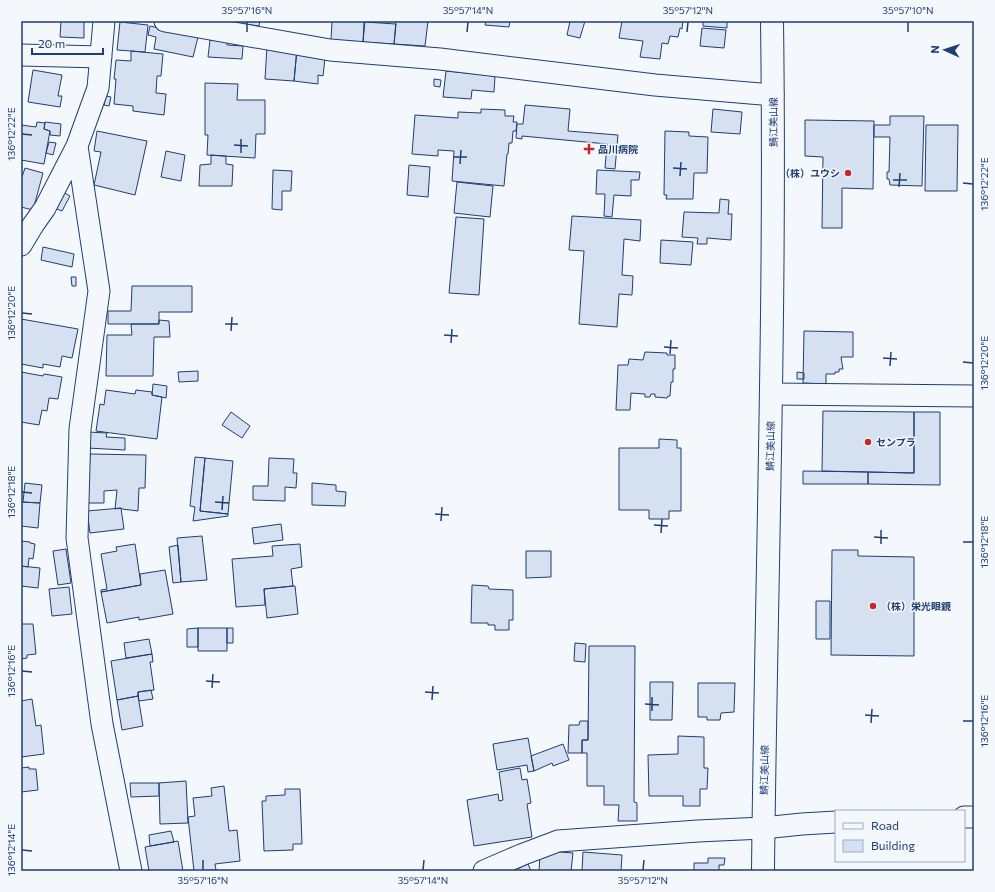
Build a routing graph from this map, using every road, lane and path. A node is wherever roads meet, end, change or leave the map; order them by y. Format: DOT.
graph roads {
  1 [pos="104,21"];
  2 [pos="165,21"];
  3 [pos="772,21"];
  4 [pos="21,55"];
  5 [pos="101,57"];
  6 [pos="773,94"];
  7 [pos="77,146"];
  8 [pos="27,223"];
  9 [pos="21,245"];
  10 [pos="771,394"];
  11 [pos="974,396"];
  12 [pos="835,822"];
  13 [pos="763,828"];
  14 [pos="131,871"];
  15 [pos="484,871"];
  16 [pos="762,871"];
  1 -- 5 [label="street"];
  2 -- 6 [label="street"];
  3 -- 6 [label="main road, 鯖江美山線"];
  4 -- 5 [label="street"];
  5 -- 7 [label="street"];
  6 -- 10 [label="main road, 鯖江美山線"];
  7 -- 8 [label="street"];
  7 -- 14 [label="street"];
  8 -- 9 [label="street"];
  10 -- 11 [label="street"];
  10 -- 13 [label="main road, 鯖江美山線"];
  12 -- 13 [label="street"];
  13 -- 15 [label="street"];
  13 -- 16 [label="main road, 鯖江美山線"];
}
